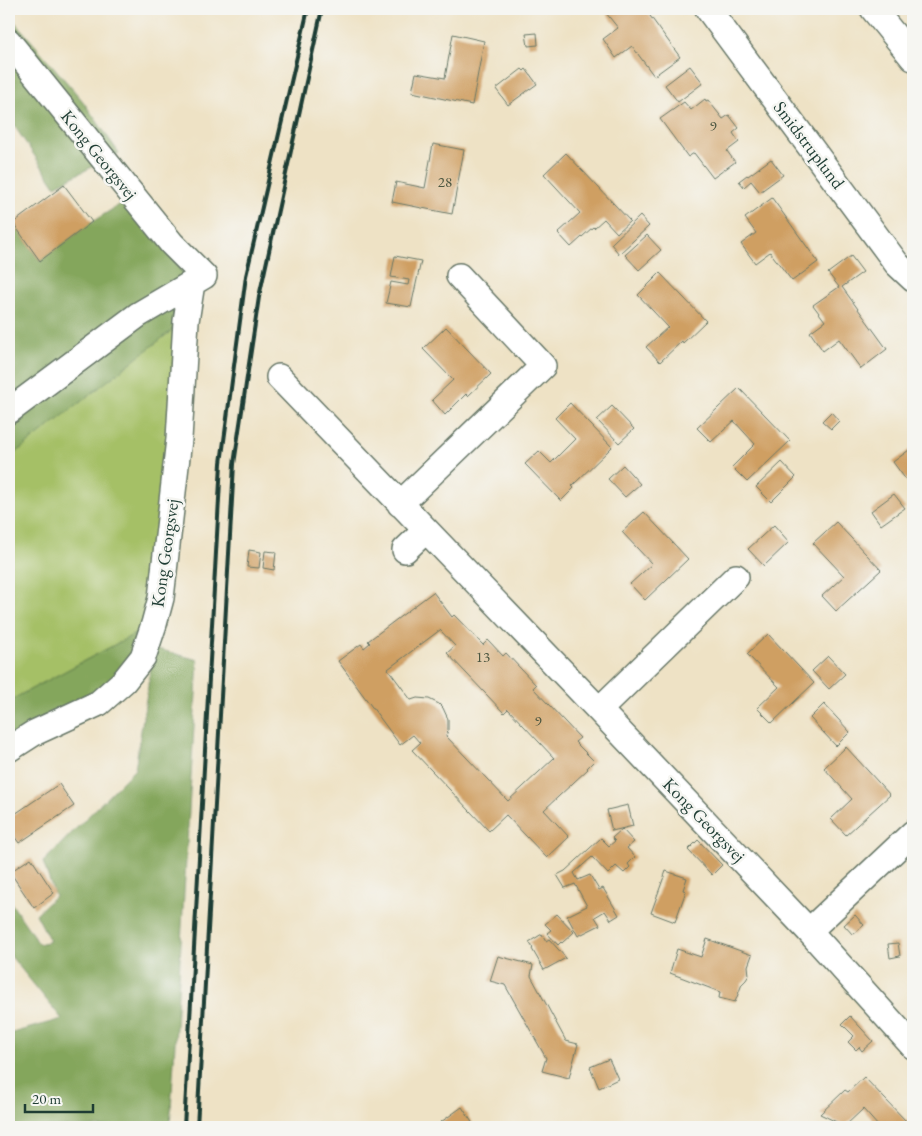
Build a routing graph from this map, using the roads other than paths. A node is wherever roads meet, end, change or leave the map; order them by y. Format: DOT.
graph roads {
  1 [pos="708,9"];
  2 [pos="873,9"];
  3 [pos="9,42"];
  4 [pos="913,58"];
  5 [pos="459,276"];
  6 [pos="913,279"];
  7 [pos="192,283"];
  8 [pos="279,377"];
  9 [pos="9,411"];
  10 [pos="400,504"];
  11 [pos="426,530"];
  12 [pos="405,550"];
  13 [pos="736,577"];
  14 [pos="599,710"];
  15 [pos="9,748"];
  16 [pos="913,833"];
  17 [pos="809,931"];
  18 [pos="913,1046"];
  1 -- 6 [label="street, Smidstruplund"];
  2 -- 4 [label="street"];
  3 -- 7 [label="street, Kong Georgsvej"];
  5 -- 10 [label="street"];
  7 -- 9 [label="street"];
  7 -- 15 [label="street, Kong Georgsvej"];
  8 -- 10 [label="street, Kong Georgsvej"];
  10 -- 11 [label="street, Kong Georgsvej"];
  11 -- 12 [label="street"];
  11 -- 14 [label="street, Kong Georgsvej"];
  13 -- 14 [label="street"];
  14 -- 17 [label="street, Kong Georgsvej"];
  16 -- 17 [label="street"];
  17 -- 18 [label="street, Kong Georgsvej"];
}
